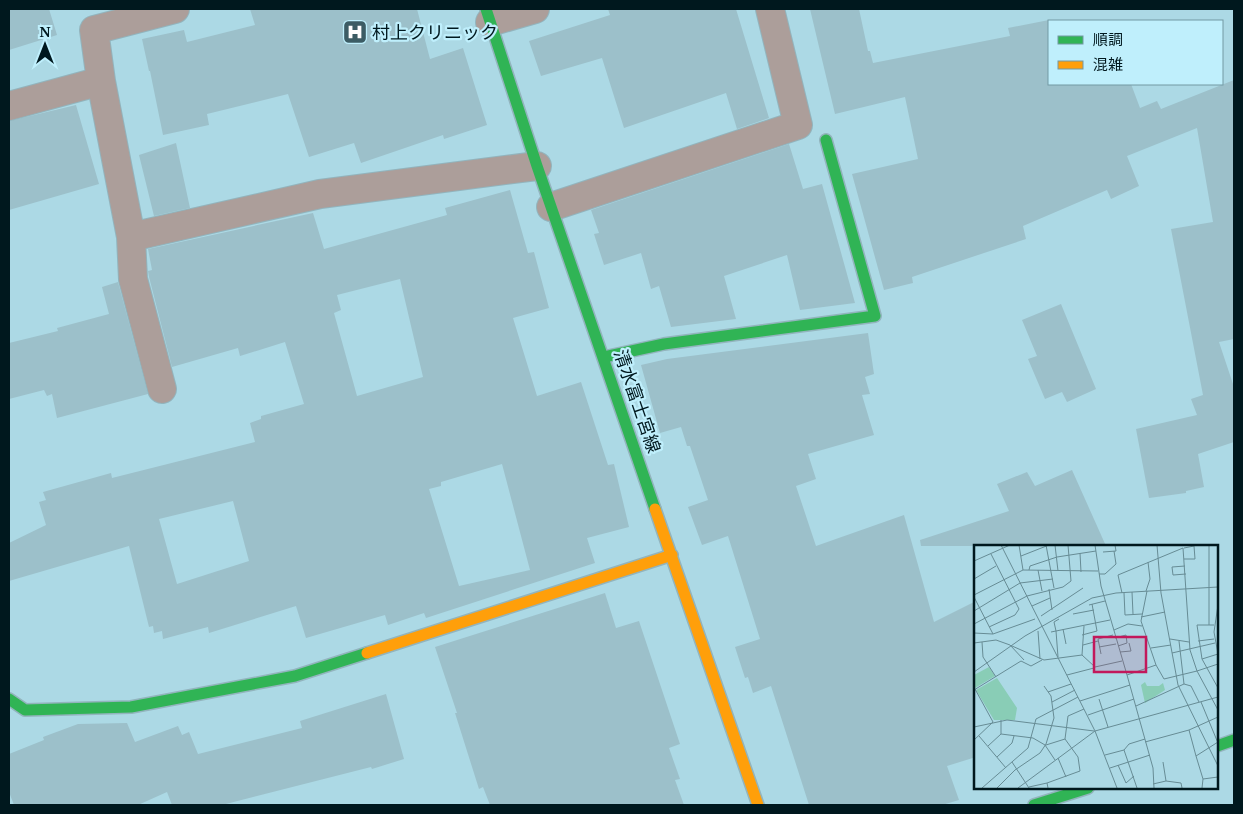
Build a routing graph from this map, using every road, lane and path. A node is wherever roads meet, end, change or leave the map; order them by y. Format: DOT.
graph roads {
  1 [pos="176,9"];
  2 [pos="535,9"];
  3 [pos="770,9"];
  4 [pos="488,15"];
  5 [pos="100,81"];
  6 [pos="9,106"];
  7 [pos="826,140"];
  8 [pos="537,166"];
  9 [pos="551,207"];
  10 [pos="131,237"];
  11 [pos="604,356"];
  12 [pos="162,389"];
  13 [pos="672,555"];
  14 [pos="14,709"];
  15 [pos="1234,740"];
  16 [pos="1218,746"];
  17 [pos="1085,789"];
  18 [pos="758,805"];
  19 [pos="1034,805"];
  1 -- 5 [label="street"];
  2 -- 4 [label="street"];
  3 -- 9 [label="street"];
  4 -- 8 [label="street, 清水富士宮線"];
  5 -- 6 [label="street"];
  5 -- 10 [label="street"];
  7 -- 11 [label="street"];
  8 -- 9 [label="street, 清水富士宮線"];
  8 -- 10 [label="street"];
  9 -- 11 [label="street, 清水富士宮線"];
  10 -- 12 [label="street"];
  11 -- 13 [label="street, 清水富士宮線"];
  13 -- 14 [label="street"];
  13 -- 18 [label="street, 清水富士宮線"];
  15 -- 16 [label="street"];
  17 -- 19 [label="street"];
}
